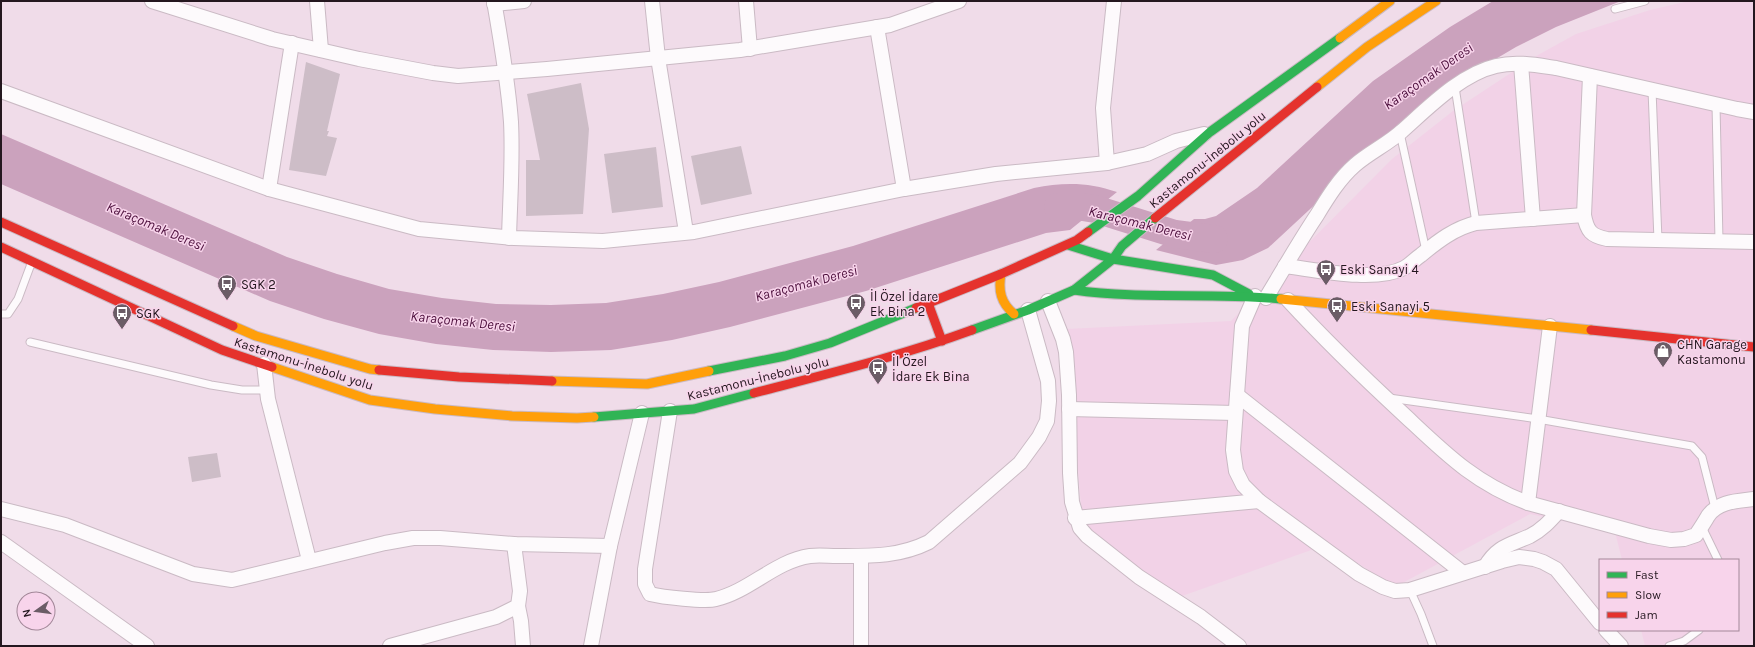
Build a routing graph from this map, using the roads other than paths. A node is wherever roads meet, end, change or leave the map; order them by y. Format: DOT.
graph roads {
  1 [pos="152,1"];
  2 [pos="317,1"];
  3 [pos="524,1"];
  4 [pos="652,1"];
  5 [pos="746,1"];
  6 [pos="959,1"];
  7 [pos="1114,1"];
  8 [pos="1390,1"];
  9 [pos="1436,1"];
  10 [pos="1645,1"];
  11 [pos="494,2"];
  12 [pos="1377,5"];
  13 [pos="1614,9"];
  14 [pos="877,27"];
  15 [pos="1387,34"];
  16 [pos="292,43"];
  17 [pos="750,49"];
  18 [pos="321,50"];
  19 [pos="658,58"];
  20 [pos="1521,64"];
  21 [pos="506,73"];
  22 [pos="1590,76"];
  23 [pos="1455,87"];
  24 [pos="1652,90"];
  25 [pos="1,91"];
  26 [pos="1716,105"];
  27 [pos="1754,112"];
  28 [pos="1210,132"];
  29 [pos="1400,133"];
  30 [pos="1107,163"];
  31 [pos="268,189"];
  32 [pos="904,190"];
  33 [pos="1584,215"];
  34 [pos="1533,219"];
  35 [pos="1,222"];
  36 [pos="1476,223"];
  37 [pos="686,232"];
  38 [pos="509,238"];
  39 [pos="1658,240"];
  40 [pos="1719,241"];
  41 [pos="1754,242"];
  42 [pos="1068,245"];
  43 [pos="1,247"];
  44 [pos="1426,251"];
  45 [pos="1113,260"];
  46 [pos="32,262"];
  47 [pos="1285,266"];
  48 [pos="1001,274"];
  49 [pos="1074,290"];
  50 [pos="1260,297"];
  51 [pos="1288,300"];
  52 [pos="1048,301"];
  53 [pos="928,303"];
  54 [pos="1028,310"];
  55 [pos="1,314"];
  56 [pos="1014,314"];
  57 [pos="1550,326"];
  58 [pos="942,341"];
  59 [pos="30,342"];
  60 [pos="1754,347"];
  61 [pos="264,364"];
  62 [pos="267,390"];
  63 [pos="1237,395"];
  64 [pos="1385,397"];
  65 [pos="1069,409"];
  66 [pos="670,411"];
  67 [pos="642,413"];
  68 [pos="1235,413"];
  69 [pos="1538,419"];
  70 [pos="1754,498"];
  71 [pos="1259,501"];
  72 [pos="1528,503"];
  73 [pos="1715,508"];
  74 [pos="1,509"];
  75 [pos="1559,511"];
  76 [pos="1075,518"];
  77 [pos="1702,526"];
  78 [pos="1,542"];
  79 [pos="514,544"];
  80 [pos="610,546"];
  81 [pos="861,556"];
  82 [pos="1718,559"];
  83 [pos="309,560"];
  84 [pos="1484,566"];
  85 [pos="1463,573"];
  86 [pos="1410,590"];
  87 [pos="518,606"];
  88 [pos="1599,622"];
  89 [pos="1607,631"];
  90 [pos="1698,631"];
  91 [pos="147,646"];
  92 [pos="390,646"];
  93 [pos="523,646"];
  94 [pos="591,646"];
  95 [pos="861,646"];
  96 [pos="1240,646"];
  97 [pos="1432,646"];
  98 [pos="1621,646"];
  99 [pos="1669,646"];
  1 -- 16 [label="street"];
  2 -- 18 [label="street"];
  3 -- 11 [label="street"];
  4 -- 19 [label="street"];
  5 -- 17 [label="street"];
  6 -- 14 [label="street"];
  7 -- 30 [label="street"];
  8 -- 12 [label="main road"];
  9 -- 15 [label="main road, Kastamonu-İnebolu yolu"];
  10 -- 13 [label="lane"];
  11 -- 21 [label="street"];
  12 -- 15 [label="street"];
  12 -- 28 [label="main road"];
  14 -- 17 [label="street"];
  14 -- 32 [label="street"];
  15 -- 45 [label="main road, Kastamonu-İnebolu yolu"];
  16 -- 18 [label="street"];
  16 -- 31 [label="street"];
  17 -- 19 [label="street"];
  18 -- 21 [label="street"];
  19 -- 21 [label="street"];
  19 -- 37 [label="street"];
  20 -- 22 [label="street"];
  20 -- 23 [label="street"];
  20 -- 34 [label="street"];
  21 -- 38 [label="street"];
  22 -- 24 [label="street"];
  22 -- 33 [label="street"];
  23 -- 29 [label="street"];
  23 -- 36 [label="lane"];
  24 -- 26 [label="street"];
  24 -- 39 [label="lane"];
  25 -- 31 [label="street"];
  26 -- 27 [label="street"];
  26 -- 40 [label="lane"];
  28 -- 30 [label="street"];
  28 -- 42 [label="main road"];
  29 -- 44 [label="lane"];
  29 -- 47 [label="street"];
  30 -- 32 [label="street"];
  31 -- 38 [label="street"];
  32 -- 37 [label="street"];
  33 -- 34 [label="street"];
  33 -- 39 [label="street"];
  34 -- 36 [label="street"];
  35 -- 53 [label="main road"];
  36 -- 44 [label="street"];
  37 -- 38 [label="street"];
  39 -- 40 [label="street"];
  40 -- 41 [label="street"];
  42 -- 45 [label="main road"];
  42 -- 48 [label="main road"];
  43 -- 46 [label="main road, Kastamonu-İnebolu yolu"];
  44 -- 47 [label="street"];
  45 -- 49 [label="main road, Kastamonu-İnebolu yolu"];
  45 -- 50 [label="main road"];
  46 -- 55 [label="lane"];
  46 -- 61 [label="main road, Kastamonu-İnebolu yolu"];
  47 -- 50 [label="street"];
  48 -- 53 [label="main road"];
  48 -- 56 [label="main road"];
  49 -- 50 [label="main road"];
  49 -- 52 [label="main road, Kastamonu-İnebolu yolu"];
  50 -- 51 [label="main road"];
  50 -- 63 [label="street"];
  51 -- 57 [label="main road"];
  51 -- 64 [label="street"];
  52 -- 54 [label="main road, Kastamonu-İnebolu yolu"];
  52 -- 65 [label="street"];
  53 -- 58 [label="main road"];
  54 -- 56 [label="main road, Kastamonu-İnebolu yolu"];
  54 -- 81 [label="street"];
  56 -- 58 [label="main road, Kastamonu-İnebolu yolu"];
  57 -- 60 [label="main road"];
  57 -- 69 [label="street"];
  58 -- 66 [label="main road, Kastamonu-İnebolu yolu"];
  59 -- 62 [label="lane"];
  61 -- 62 [label="street"];
  61 -- 67 [label="main road, Kastamonu-İnebolu yolu"];
  62 -- 83 [label="street"];
  63 -- 68 [label="street"];
  63 -- 85 [label="street"];
  64 -- 69 [label="lane"];
  64 -- 72 [label="street"];
  65 -- 68 [label="street"];
  65 -- 76 [label="street"];
  66 -- 67 [label="main road, Kastamonu-İnebolu yolu"];
  66 -- 81 [label="street"];
  67 -- 80 [label="street"];
  68 -- 71 [label="street"];
  69 -- 72 [label="street"];
  69 -- 73 [label="lane"];
  70 -- 73 [label="street"];
  71 -- 76 [label="street"];
  71 -- 86 [label="street"];
  72 -- 75 [label="street"];
  73 -- 77 [label="street"];
  74 -- 83 [label="street"];
  75 -- 77 [label="street"];
  75 -- 84 [label="street"];
  76 -- 96 [label="street"];
  77 -- 82 [label="lane"];
  78 -- 91 [label="street"];
  79 -- 80 [label="street"];
  79 -- 83 [label="street"];
  79 -- 87 [label="street"];
  80 -- 94 [label="street"];
  81 -- 95 [label="street"];
  84 -- 85 [label="street"];
  84 -- 88 [label="street"];
  85 -- 86 [label="street"];
  86 -- 97 [label="lane"];
  87 -- 92 [label="street"];
  87 -- 93 [label="street"];
  89 -- 98 [label="street"];
  90 -- 99 [label="lane"];
}
